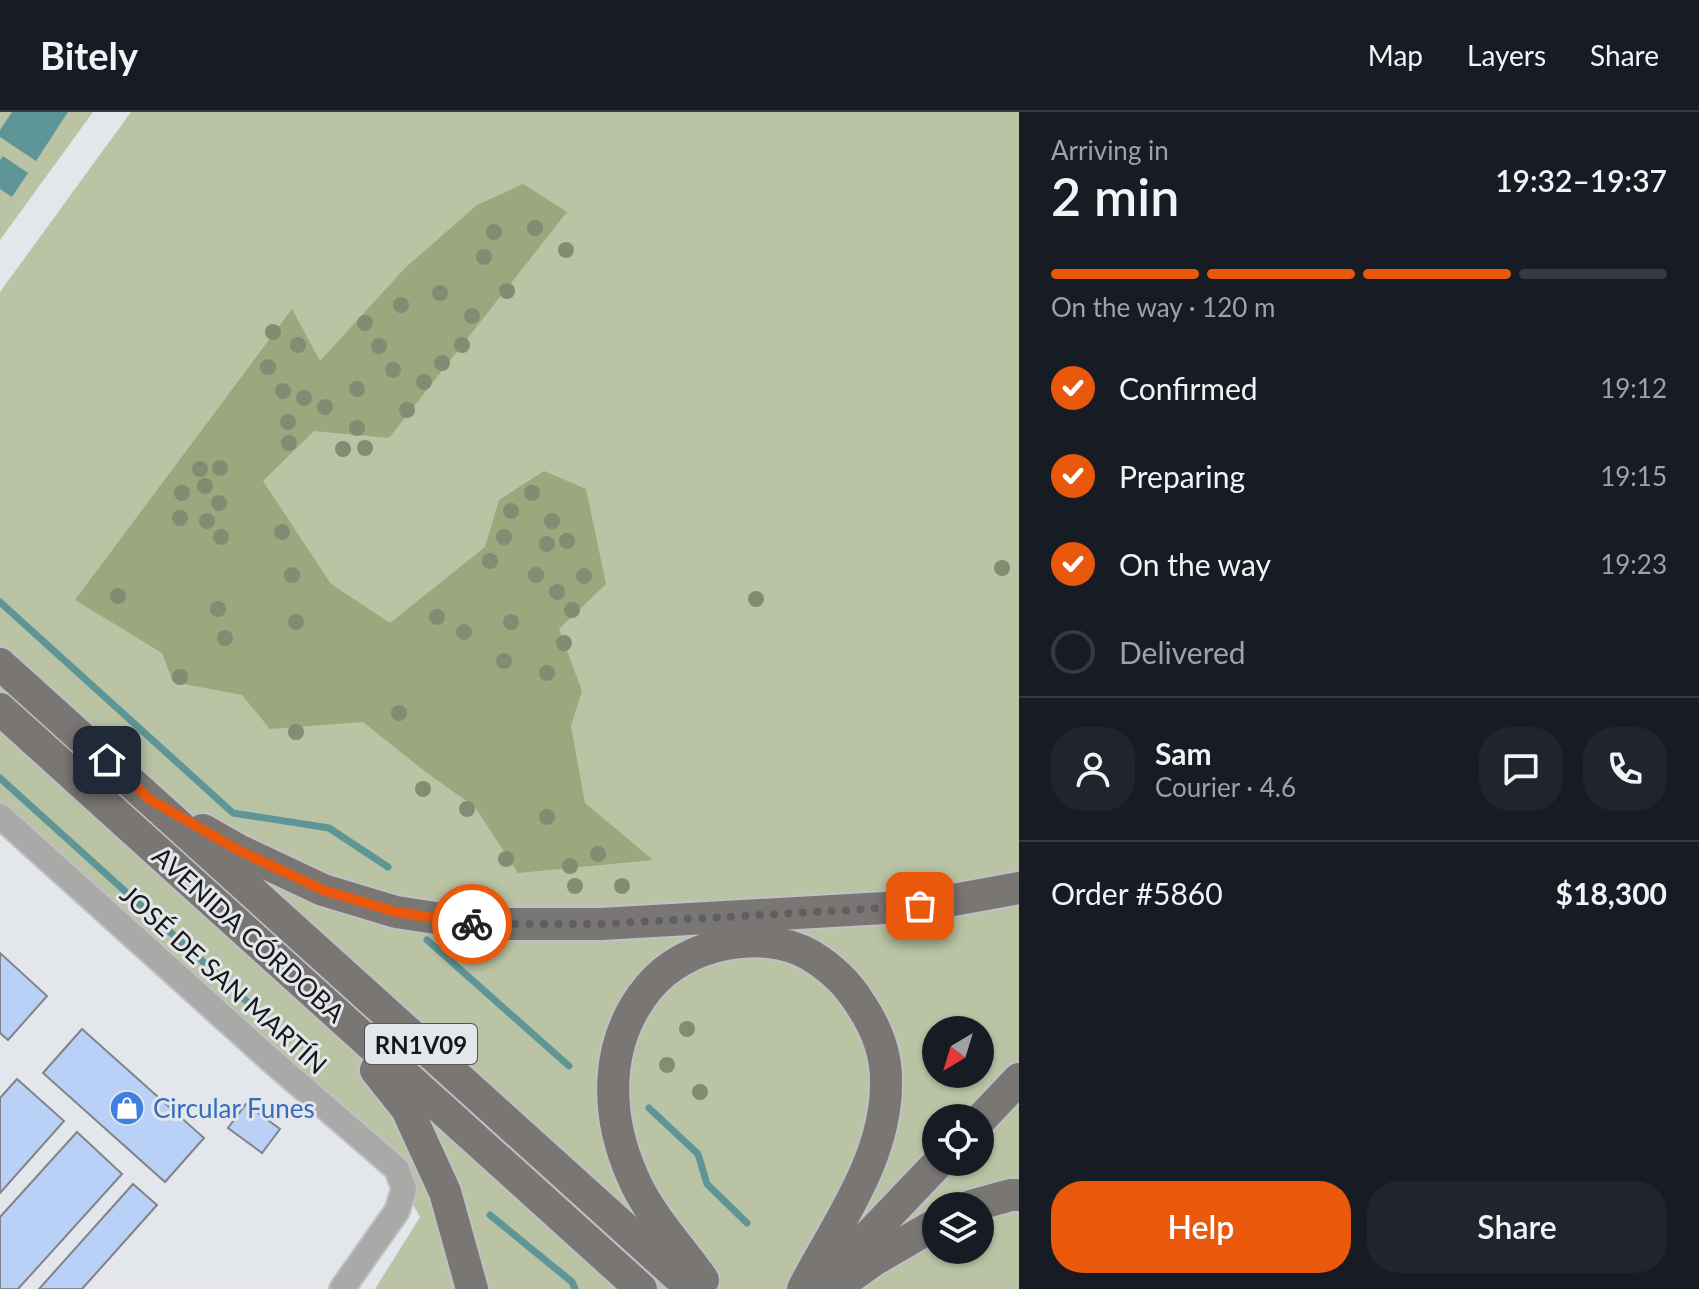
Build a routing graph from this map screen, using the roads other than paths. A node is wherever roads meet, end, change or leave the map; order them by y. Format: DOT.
graph roads {
  1 [pos="0,664"];
  2 [pos="0,709"];
  3 [pos="149,799"];
  4 [pos="0,816"];
  5 [pos="1019,888"];
  6 [pos="311,990"];
  7 [pos="1019,1079"];
  8 [pos="994,1105"];
  9 [pos="926,1176"];
  10 [pos="1019,1195"];
  11 [pos="994,1200"];
  12 [pos="922,1232"];
  13 [pos="342,1289"];
  14 [pos="472,1289"];
  15 [pos="641,1289"];
  16 [pos="692,1289"];
  17 [pos="709,1289"];
  18 [pos="803,1289"];
  19 [pos="818,1289"];
  20 [pos="834,1289"];
  1 -- 3 [label="main road, AVENIDA CÓRDOBA / RN1V09"];
  2 -- 6 [label="main road, AVENIDA CÓRDOBA / RN1V09"];
  3 -- 5 [label="main road"];
  3 -- 16 [label="main road, AVENIDA CÓRDOBA / RN1V09"];
  4 -- 13 [label="street, JOSÉ DE SAN MARTÍN"];
  6 -- 14 [label="main road"];
  6 -- 15 [label="main road, AVENIDA CÓRDOBA / RN1V09"];
  7 -- 8 [label="main road"];
  9 -- 19 [label="main road"];
  10 -- 11 [label="main road"];
  12 -- 20 [label="main road"];
  17 -- 18 [label="main road"];
}
